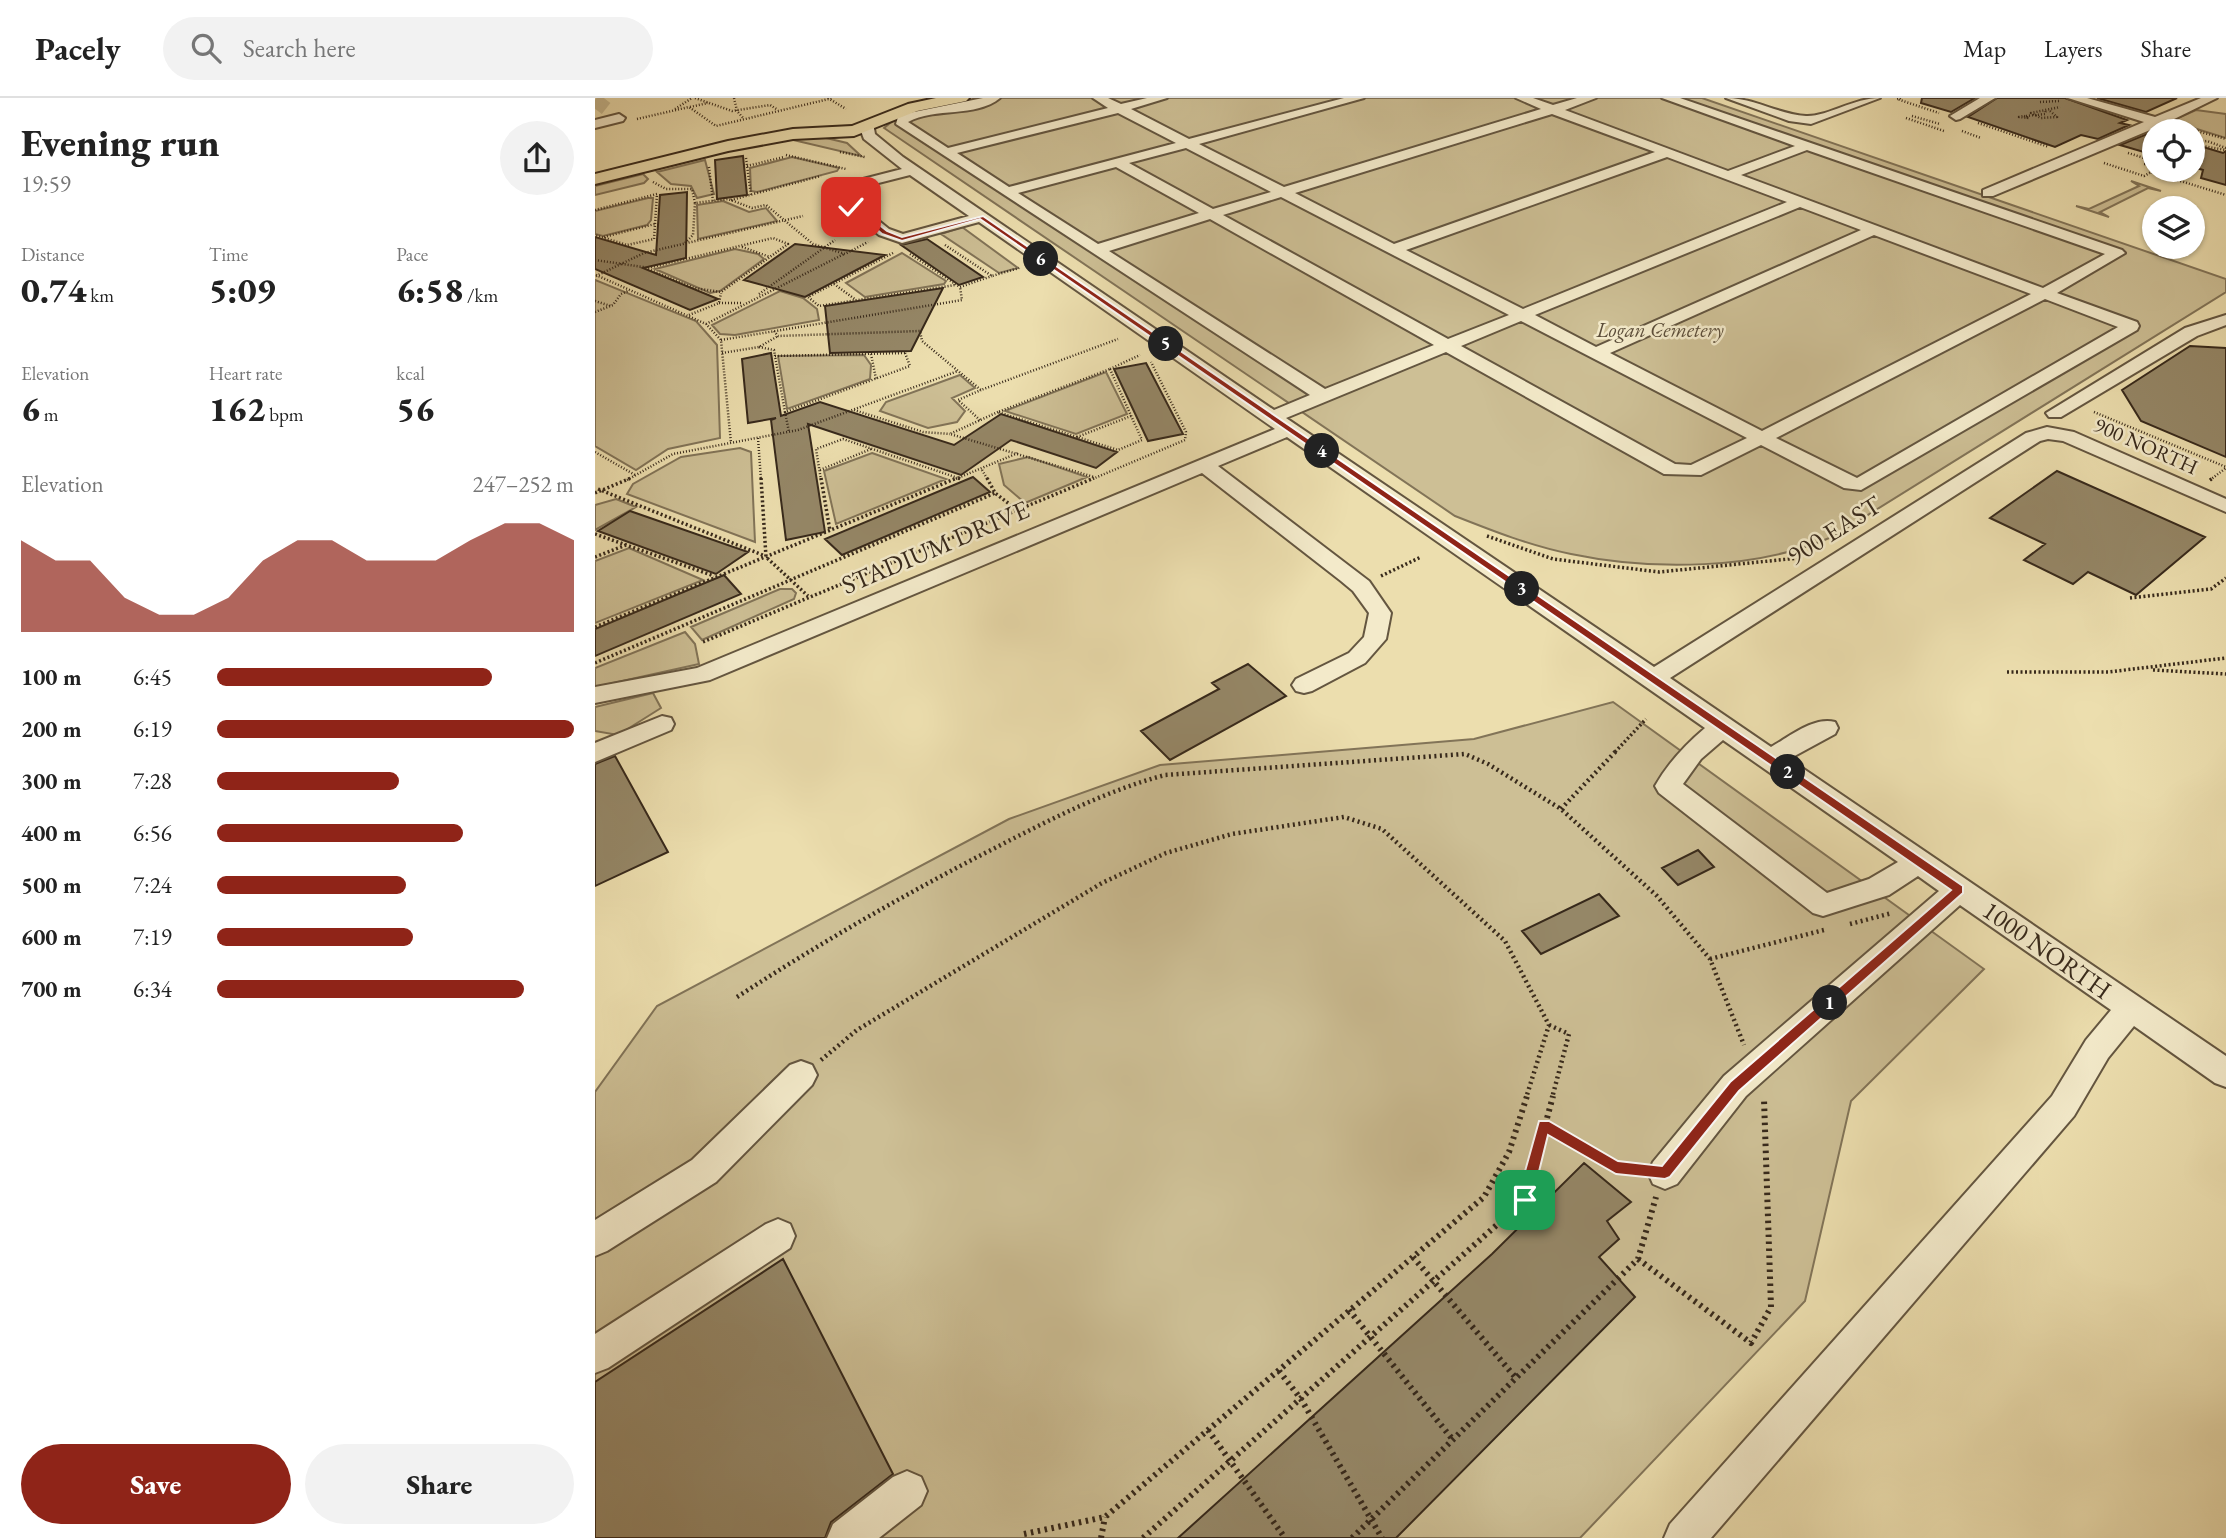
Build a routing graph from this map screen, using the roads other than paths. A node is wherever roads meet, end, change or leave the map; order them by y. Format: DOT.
graph roads {
  1 [pos="913,98"];
  2 [pos="961,98"];
  3 [pos="995,98"];
  4 [pos="1099,98"];
  5 [pos="1161,98"];
  6 [pos="1358,98"];
  7 [pos="1521,98"];
  8 [pos="1590,98"];
  9 [pos="1668,98"];
  10 [pos="1733,98"];
  11 [pos="1874,98"];
  12 [pos="1989,98"];
  13 [pos="2074,98"];
  14 [pos="2211,98"];
  15 [pos="2176,102"];
  16 [pos="2193,106"];
  17 [pos="1120,109"];
  18 [pos="608,110"];
  19 [pos="1552,110"];
  20 [pos="1956,116"];
  21 [pos="2148,119"];
  22 [pos="2165,119"];
  23 [pos="838,120"];
  24 [pos="595,124"];
  25 [pos="869,126"];
  26 [pos="2142,129"];
  27 [pos="1188,144"];
  28 [pos="1807,146"];
  29 [pos="947,152"];
  30 [pos="1668,152"];
  31 [pos="898,160"];
  32 [pos="1117,162"];
  33 [pos="912,170"];
  34 [pos="1729,175"];
  35 [pos="595,179"];
  36 [pos="1009,191"];
  37 [pos="1282,192"];
  38 [pos="1988,193"];
  39 [pos="1799,202"];
  40 [pos="1213,214"];
  41 [pos="981,217"];
  42 [pos="1873,230"];
  43 [pos="1098,249"];
  44 [pos="1393,249"];
  45 [pos="2045,294"];
  46 [pos="1521,315"];
  47 [pos="2226,320"];
  48 [pos="1446,346"];
  49 [pos="1596,353"];
  50 [pos="1324,396"];
  51 [pos="2063,407"];
  52 [pos="1281,423"];
  53 [pos="2047,433"];
  54 [pos="1761,438"];
  55 [pos="1203,465"];
  56 [pos="2226,506"];
  57 [pos="1652,679"];
  58 [pos="1304,685"];
  59 [pos="595,695"];
  60 [pos="661,724"];
  61 [pos="1722,727"];
  62 [pos="1826,728"];
  63 [pos="595,753"];
  64 [pos="1769,759"];
  65 [pos="1920,862"];
  66 [pos="1959,890"];
  67 [pos="2131,1009"];
  68 [pos="2226,1073"];
  69 [pos="801,1076"];
  70 [pos="1665,1173"];
  71 [pos="778,1236"];
  72 [pos="595,1239"];
  73 [pos="595,1354"];
  74 [pos="907,1491"];
  75 [pos="847,1538"];
  76 [pos="1684,1538"];
  1 -- 23 [label="main road"];
  2 -- 25 [label="main road"];
  3 -- 29 [label="street"];
  4 -- 17 [label="street"];
  5 -- 17 [label="street"];
  6 -- 27 [label="street"];
  7 -- 19 [label="street"];
  8 -- 19 [label="street"];
  9 -- 28 [label="street"];
  10 -- 11 [label="street"];
  12 -- 20 [label="street"];
  13 -- 21 [label="street"];
  14 -- 16 [label="street"];
  15 -- 16 [label="street"];
  16 -- 22 [label="street"];
  17 -- 27 [label="street"];
  17 -- 29 [label="street"];
  18 -- 24 [label="street"];
  19 -- 30 [label="street"];
  19 -- 37 [label="street"];
  23 -- 25 [label="main road"];
  23 -- 31 [label="street, 1000 NORTH"];
  23 -- 35 [label="main road"];
  25 -- 31 [label="street, 1000 NORTH"];
  26 -- 38 [label="street"];
  27 -- 32 [label="street"];
  27 -- 37 [label="street"];
  28 -- 34 [label="street"];
  28 -- 45 [label="street"];
  29 -- 36 [label="street"];
  30 -- 34 [label="street"];
  30 -- 44 [label="street"];
  31 -- 33 [label="street, 1000 NORTH"];
  32 -- 36 [label="street"];
  32 -- 40 [label="street"];
  33 -- 41 [label="street, 1000 NORTH"];
  33 -- 41 [label="street"];
  34 -- 39 [label="street"];
  36 -- 43 [label="street"];
  37 -- 40 [label="street"];
  37 -- 44 [label="street"];
  39 -- 42 [label="street"];
  39 -- 46 [label="street, STADIUM DRIVE"];
  40 -- 43 [label="street"];
  40 -- 48 [label="street"];
  41 -- 52 [label="street, 1000 NORTH"];
  42 -- 45 [label="street"];
  42 -- 49 [label="street"];
  43 -- 50 [label="street"];
  44 -- 46 [label="street"];
  45 -- 54 [label="street"];
  45 -- 54 [label="street"];
  46 -- 48 [label="street, STADIUM DRIVE"];
  46 -- 49 [label="street"];
  47 -- 51 [label="street"];
  48 -- 50 [label="street, STADIUM DRIVE"];
  48 -- 54 [label="street"];
  49 -- 54 [label="street"];
  50 -- 52 [label="street, STADIUM DRIVE"];
  52 -- 55 [label="street, STADIUM DRIVE"];
  52 -- 57 [label="street, 1000 NORTH"];
  53 -- 56 [label="street, 900 NORTH"];
  53 -- 57 [label="street, 900 EAST"];
  55 -- 58 [label="street"];
  55 -- 59 [label="street, STADIUM DRIVE"];
  57 -- 61 [label="street, 1000 NORTH"];
  60 -- 63 [label="street"];
  61 -- 64 [label="street, 1000 NORTH"];
  61 -- 65 [label="street"];
  62 -- 64 [label="street"];
  64 -- 65 [label="street, 1000 NORTH"];
  65 -- 66 [label="street, 1000 NORTH"];
  66 -- 67 [label="street, 1000 NORTH"];
  66 -- 70 [label="street"];
  67 -- 68 [label="street, 1000 NORTH"];
  67 -- 76 [label="street"];
  69 -- 72 [label="street"];
  71 -- 73 [label="street"];
  74 -- 75 [label="street"];
}
